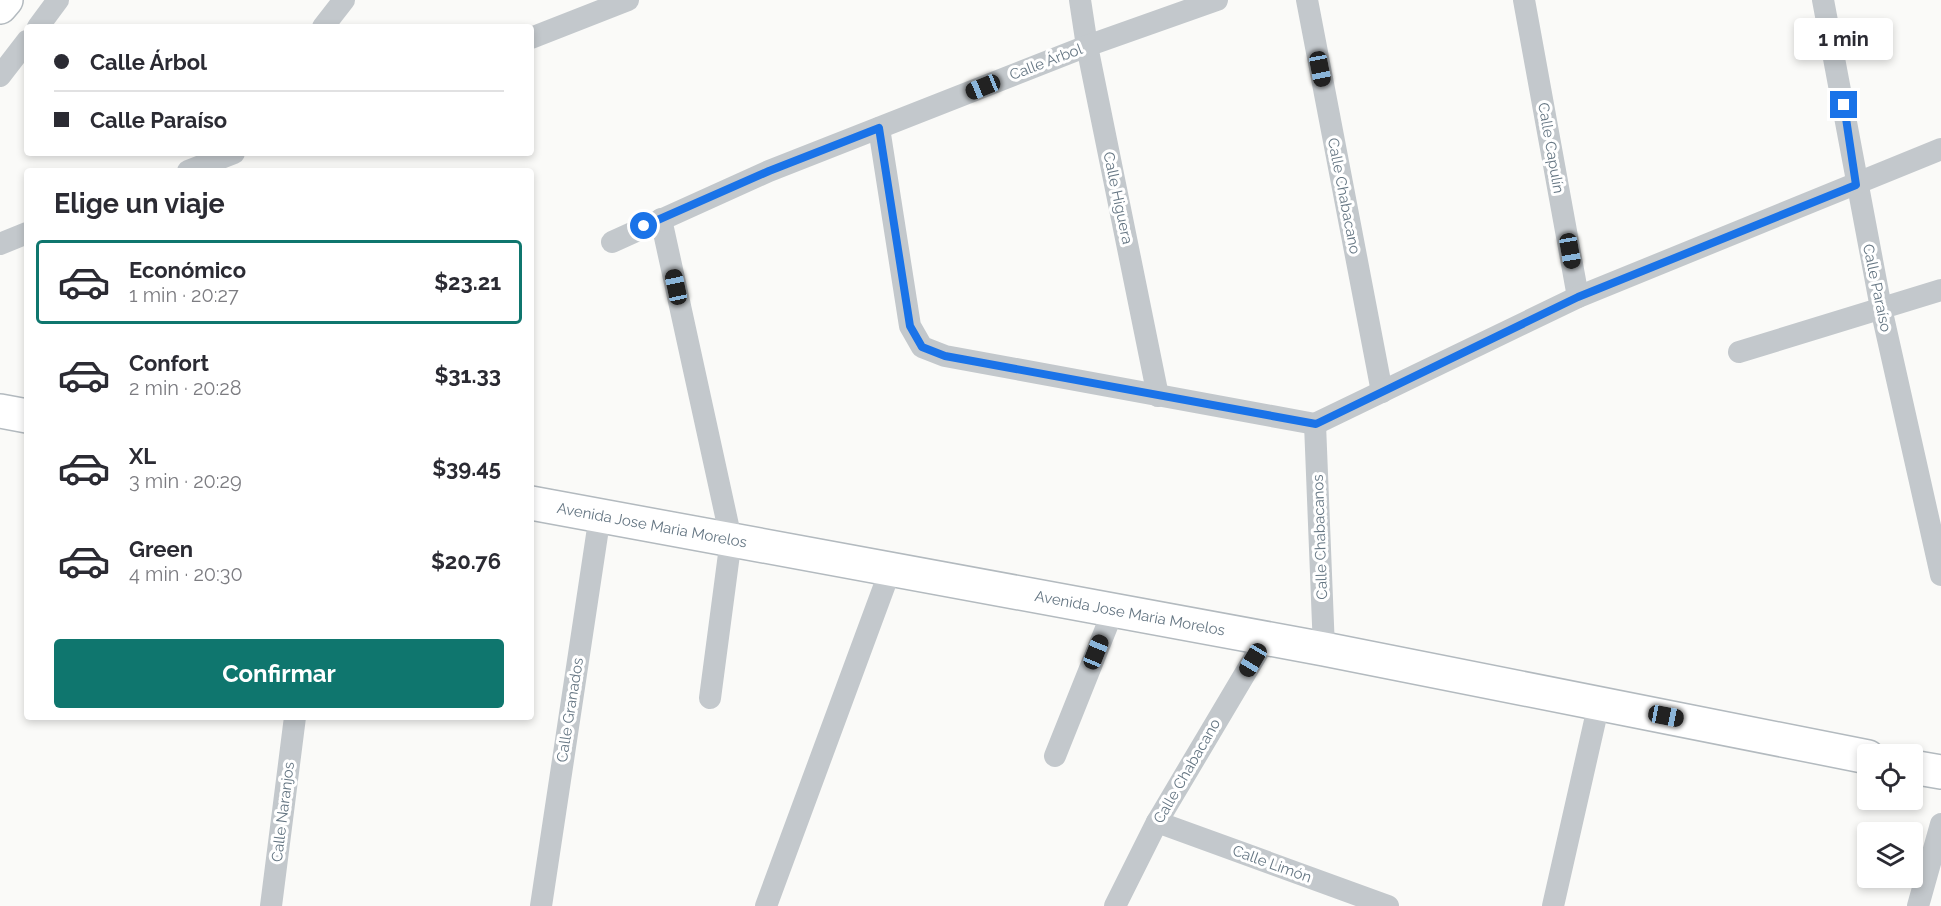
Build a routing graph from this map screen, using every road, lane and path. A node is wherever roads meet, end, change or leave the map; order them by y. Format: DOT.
graph roads {
  1 [pos="6,0"];
  2 [pos="58,0"];
  3 [pos="628,0"];
  4 [pos="1080,0"];
  5 [pos="1218,0"];
  6 [pos="1307,0"];
  7 [pos="1524,0"];
  8 [pos="1822,0"];
  9 [pos="345,1"];
  10 [pos="0,7"];
  11 [pos="40,24"];
  12 [pos="326,24"];
  13 [pos="534,37"];
  14 [pos="24,45"];
  15 [pos="1087,46"];
  16 [pos="0,76"];
  17 [pos="879,128"];
  18 [pos="1941,149"];
  19 [pos="226,156"];
  20 [pos="196,168"];
  21 [pos="1856,185"];
  22 [pos="661,219"];
  23 [pos="24,235"];
  24 [pos="612,242"];
  25 [pos="0,244"];
  26 [pos="1941,290"];
  27 [pos="1578,297"];
  28 [pos="1881,308"];
  29 [pos="1739,352"];
  30 [pos="1382,392"];
  31 [pos="1158,396"];
  32 [pos="0,411"];
  33 [pos="24,415"];
  34 [pos="1316,424"];
  35 [pos="534,504"];
  36 [pos="600,515"];
  37 [pos="731,539"];
  38 [pos="891,568"];
  39 [pos="1941,575"];
  40 [pos="1113,611"];
  41 [pos="1264,640"];
  42 [pos="1324,649"];
  43 [pos="710,698"];
  44 [pos="1599,702"];
  45 [pos="295,720"];
  46 [pos="1857,755"];
  47 [pos="1055,756"];
  48 [pos="1923,768"];
  49 [pos="1941,772"];
  50 [pos="1157,822"];
  51 [pos="1941,824"];
  52 [pos="271,906"];
  53 [pos="541,906"];
  54 [pos="766,906"];
  55 [pos="1115,906"];
  56 [pos="1388,906"];
  57 [pos="1553,906"];
  58 [pos="1918,906"];
  1 -- 10 [label="street"];
  2 -- 11 [label="street"];
  3 -- 13 [label="street"];
  4 -- 15 [label="street, Calle Higuera"];
  5 -- 15 [label="street, Calle Árbol"];
  6 -- 30 [label="street, Calle Chabacano"];
  7 -- 27 [label="street, Calle Capulín"];
  8 -- 21 [label="street, Calle Paraíso"];
  9 -- 12 [label="street"];
  14 -- 16 [label="street"];
  15 -- 17 [label="street, Calle Árbol"];
  15 -- 31 [label="street, Calle Higuera"];
  17 -- 22 [label="street, Calle Árbol"];
  17 -- 31 [label="street"];
  18 -- 21 [label="street"];
  19 -- 20 [label="street"];
  21 -- 27 [label="street"];
  21 -- 28 [label="street, Calle Paraíso"];
  22 -- 24 [label="street, Calle Árbol"];
  22 -- 37 [label="street"];
  23 -- 25 [label="street"];
  26 -- 28 [label="street"];
  27 -- 30 [label="street"];
  28 -- 29 [label="street"];
  28 -- 39 [label="street, Calle Paraíso"];
  30 -- 34 [label="street"];
  31 -- 34 [label="street"];
  32 -- 33 [label="street"];
  34 -- 42 [label="street, Calle Chabacanos"];
  35 -- 36 [label="street, Avenida Jose Maria Morelos"];
  36 -- 37 [label="street, Avenida Jose Maria Morelos"];
  36 -- 53 [label="street, Calle Granados"];
  37 -- 38 [label="street, Avenida Jose Maria Morelos"];
  37 -- 43 [label="street"];
  38 -- 40 [label="street, Avenida Jose Maria Morelos"];
  38 -- 54 [label="street"];
  40 -- 41 [label="street, Avenida Jose Maria Morelos"];
  40 -- 47 [label="street"];
  41 -- 42 [label="street, Avenida Jose Maria Morelos"];
  41 -- 50 [label="street, Calle Chabacano"];
  42 -- 44 [label="street, Avenida Jose Maria Morelos"];
  44 -- 46 [label="street, Avenida Jose Maria Morelos"];
  44 -- 57 [label="street"];
  45 -- 52 [label="street, Calle Naranjos"];
  48 -- 49 [label="street"];
  50 -- 55 [label="street, Calle Chabacano"];
  50 -- 56 [label="street, Calle Limón"];
  51 -- 58 [label="street"];
}
